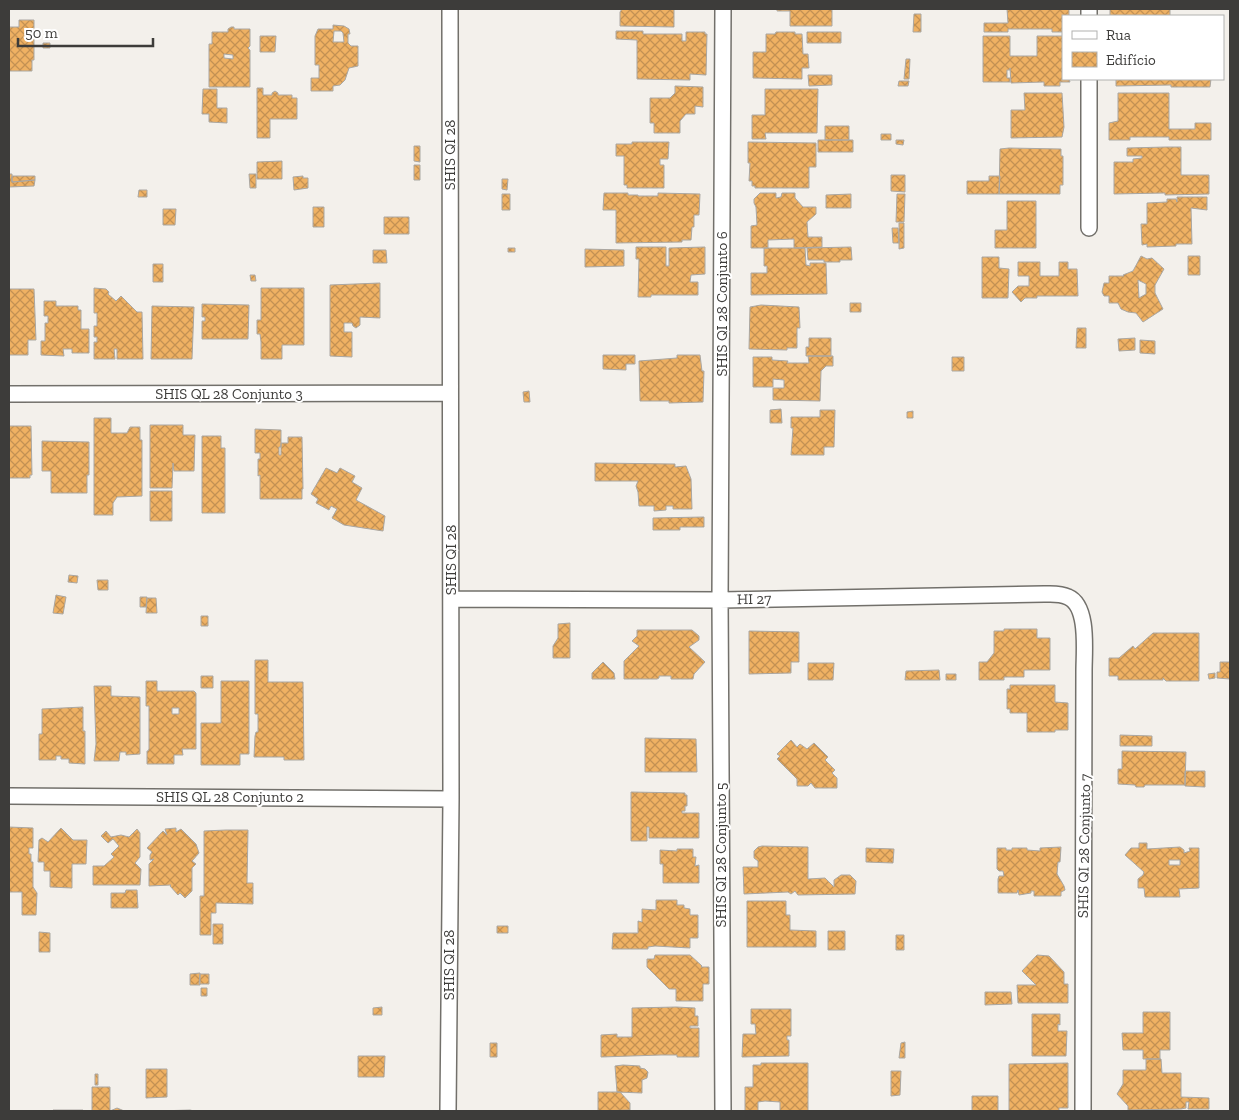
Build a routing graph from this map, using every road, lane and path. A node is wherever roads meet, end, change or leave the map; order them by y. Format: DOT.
graph roads {
  1 [pos="450,9"];
  2 [pos="723,9"];
  3 [pos="1089,80"];
  4 [pos="1089,228"];
  5 [pos="450,393"];
  6 [pos="9,394"];
  7 [pos="1057,594"];
  8 [pos="451,599"];
  9 [pos="720,600"];
  10 [pos="9,796"];
  11 [pos="451,799"];
  12 [pos="448,1111"];
  13 [pos="722,1111"];
  14 [pos="1083,1111"];
  1 -- 5 [label="street, SHIS QI 28"];
  2 -- 9 [label="street, SHIS QI 28 Conjunto 6"];
  3 -- 4 [label="street"];
  5 -- 6 [label="street, SHIS QL 28 Conjunto 3"];
  5 -- 8 [label="street, SHIS QI 28"];
  7 -- 9 [label="street, HI 27"];
  7 -- 14 [label="street, SHIS QI 28 Conjunto 7"];
  8 -- 9 [label="street, HI 27"];
  8 -- 11 [label="street, SHIS QI 28"];
  9 -- 13 [label="street, SHIS QI 28 Conjunto 5"];
  10 -- 11 [label="street, SHIS QL 28 Conjunto 2"];
  11 -- 12 [label="street, SHIS QI 28"];
}
